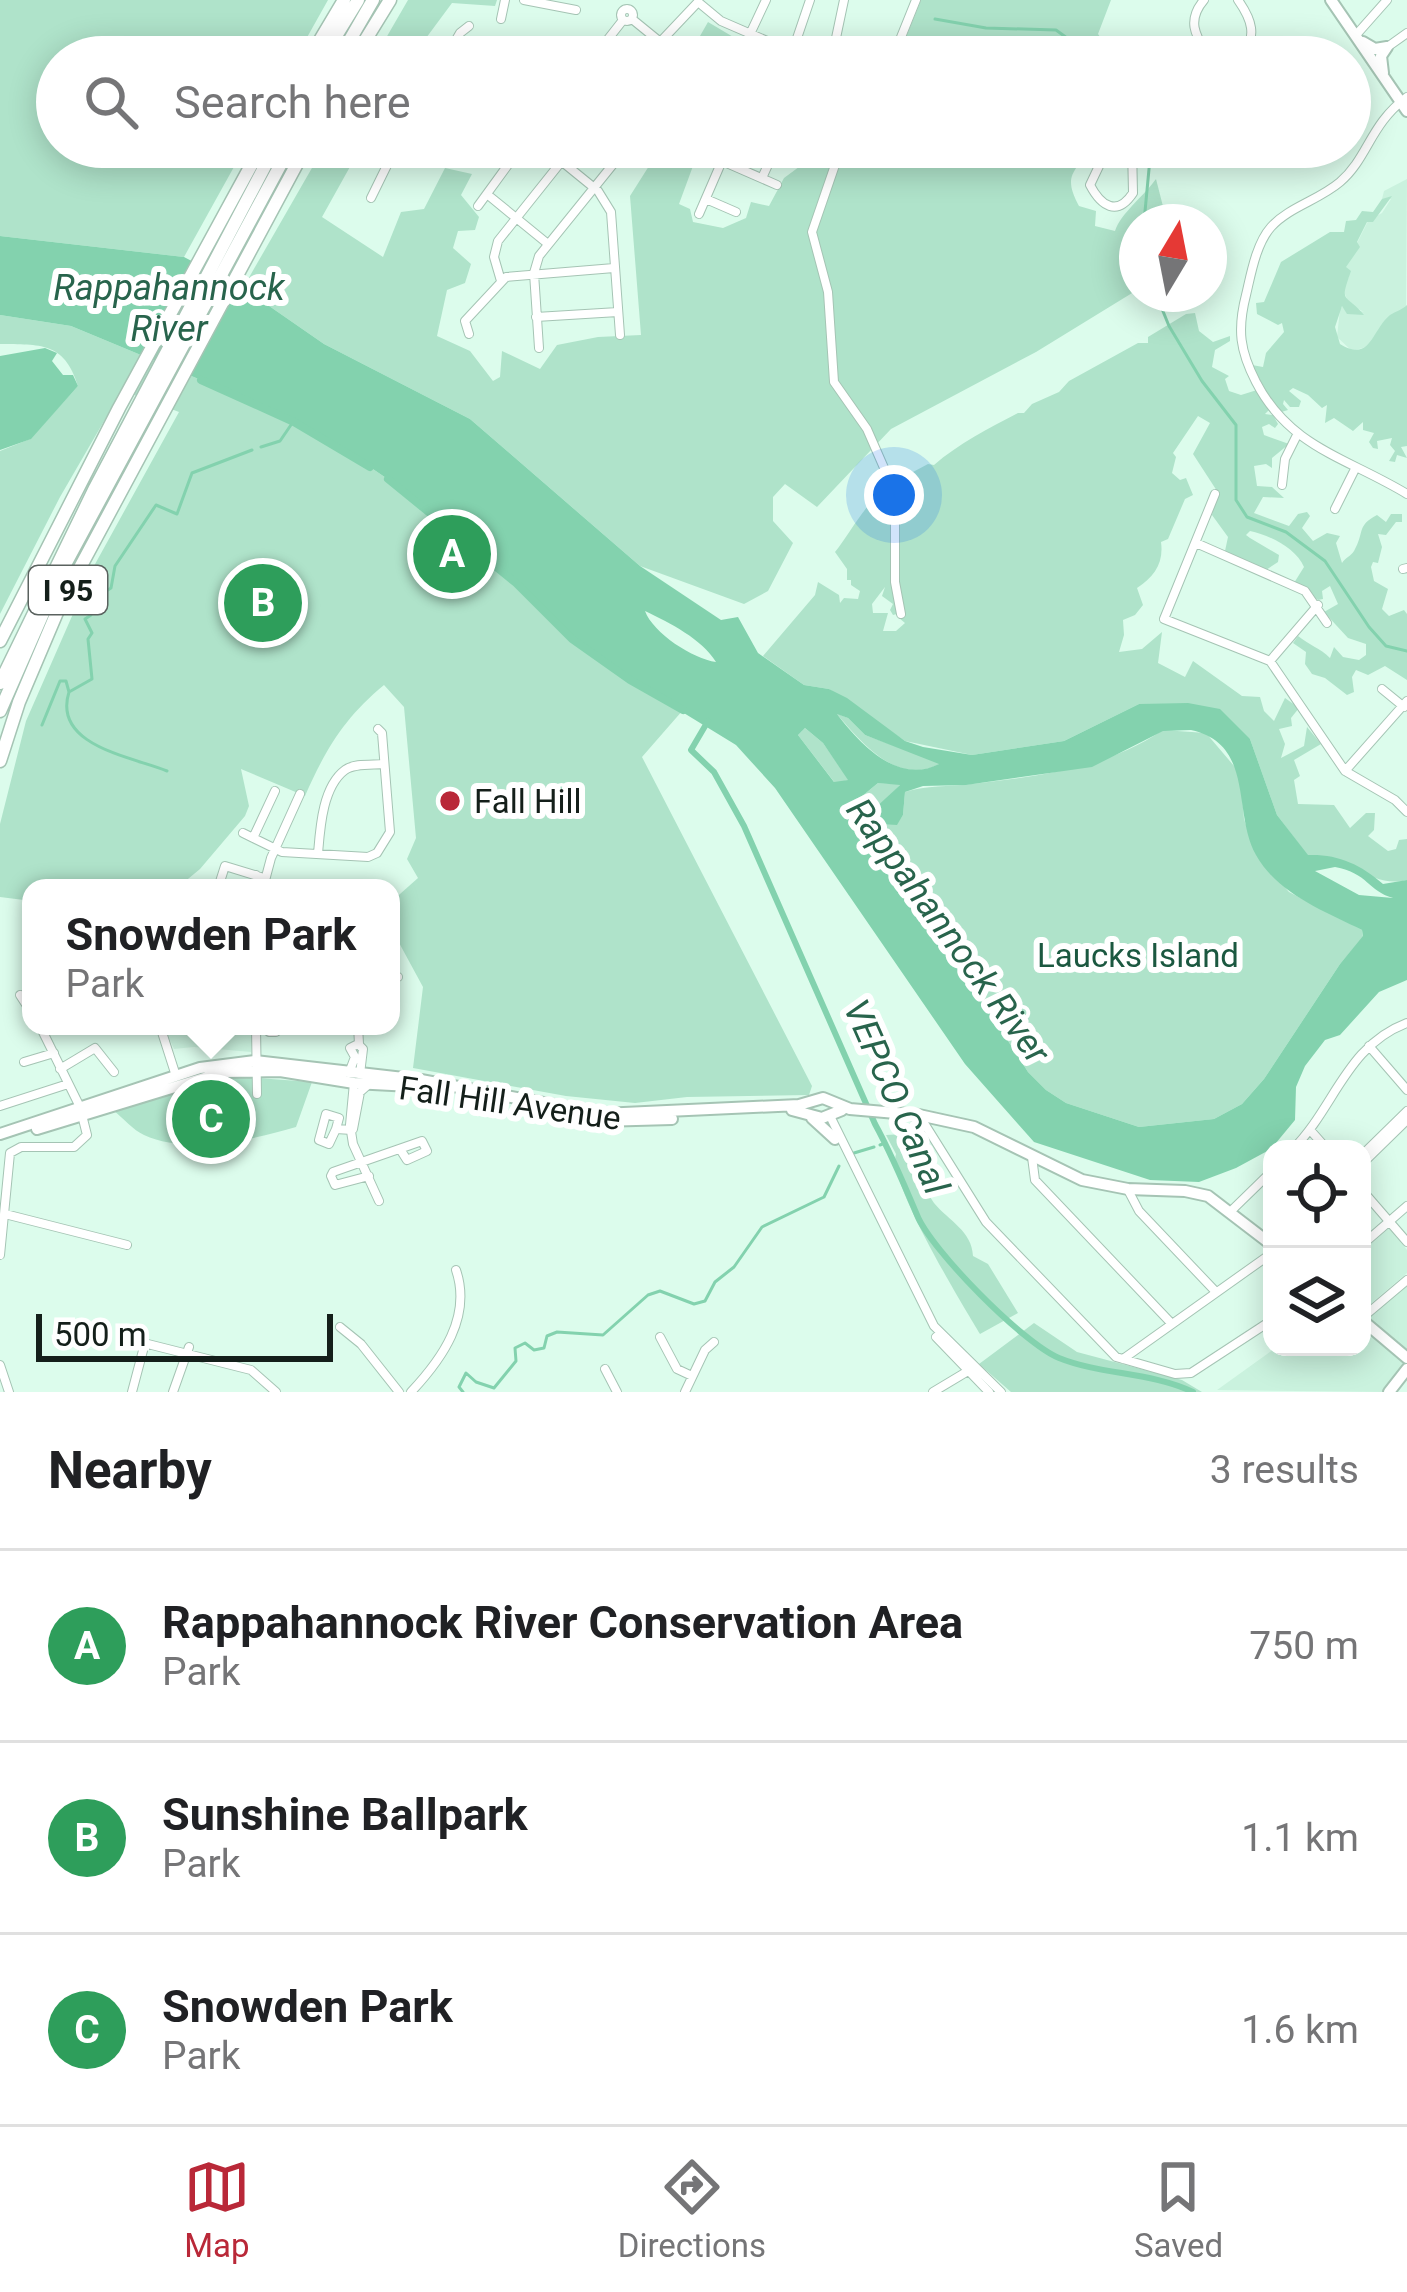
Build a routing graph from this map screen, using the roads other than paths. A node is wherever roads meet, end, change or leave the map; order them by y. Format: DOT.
graph roads {
  1 [pos="344,0"];
  2 [pos="358,0"];
  3 [pos="373,0"];
  4 [pos="390,0"];
  5 [pos="505,0"];
  6 [pos="524,0"];
  7 [pos="640,0"];
  8 [pos="766,0"];
  9 [pos="810,0"];
  10 [pos="844,0"];
  11 [pos="916,0"];
  12 [pos="1204,0"];
  13 [pos="1238,0"];
  14 [pos="1330,0"];
  15 [pos="1387,0"];
  16 [pos="699,1"];
  17 [pos="564,4"];
  18 [pos="577,10"];
  19 [pos="628,17"];
  20 [pos="501,19"];
  21 [pos="469,26"];
  22 [pos="752,32"];
  23 [pos="1407,33"];
  24 [pos="323,36"];
  25 [pos="336,36"];
  26 [pos="352,36"];
  27 [pos="368,36"];
  28 [pos="458,36"];
  29 [pos="612,36"];
  30 [pos="652,36"];
  31 [pos="663,36"];
  32 [pos="760,36"];
  33 [pos="798,36"];
  34 [pos="836,36"];
  35 [pos="901,36"];
  36 [pos="1198,36"];
  37 [pos="1251,36"];
  38 [pos="1355,36"];
  39 [pos="1371,46"];
  40 [pos="1387,47"];
  41 [pos="1371,60"];
  42 [pos="1384,80"];
  43 [pos="1404,104"];
  44 [pos="1407,122"];
  45 [pos="1371,134"];
  46 [pos="255,168"];
  47 [pos="264,168"];
  48 [pos="273,168"];
  49 [pos="294,168"];
  50 [pos="386,168"];
  51 [pos="507,168"];
  52 [pos="555,168"];
  53 [pos="570,168"];
  54 [pos="609,168"];
  55 [pos="719,168"];
  56 [pos="738,168"];
  57 [pos="766,168"];
  58 [pos="833,168"];
  59 [pos="1096,168"];
  60 [pos="1134,168"];
  61 [pos="1350,168"];
  62 [pos="761,178"];
  63 [pos="777,185"];
  64 [pos="593,187"];
  65 [pos="488,195"];
  66 [pos="371,197"];
  67 [pos="706,199"];
  68 [pos="244,205"];
  69 [pos="478,206"];
  70 [pos="736,212"];
  71 [pos="699,214"];
  72 [pos="516,218"];
  73 [pos="548,244"];
  74 [pos="614,268"];
  75 [pos="534,273"];
  76 [pos="501,281"];
  77 [pos="617,312"];
  78 [pos="536,317"];
  79 [pos="469,334"];
  80 [pos="620,335"];
  81 [pos="539,348"];
  82 [pos="135,423"];
  83 [pos="1297,435"];
  84 [pos="1357,467"];
  85 [pos="1282,485"];
  86 [pos="1215,494"];
  87 [pos="1407,494"];
  88 [pos="1334,509"];
  89 [pos="1196,543"];
  90 [pos="1318,605"];
  91 [pos="901,614"];
  92 [pos="1328,623"];
  93 [pos="0,641"];
  94 [pos="1270,661"];
  95 [pos="0,683"];
  96 [pos="1382,689"];
  97 [pos="1406,705"];
  98 [pos="0,711"];
  99 [pos="378,729"];
  100 [pos="0,761"];
  101 [pos="384,764"];
  102 [pos="1345,771"];
  103 [pos="274,791"];
  104 [pos="300,794"];
  105 [pos="1407,812"];
  106 [pos="243,832"];
  107 [pos="253,838"];
  108 [pos="274,849"];
  109 [pos="318,854"];
  110 [pos="221,879"];
  111 [pos="258,879"];
  112 [pos="261,879"];
  113 [pos="20,995"];
  114 [pos="22,998"];
  115 [pos="1407,1023"];
  116 [pos="44,1035"];
  117 [pos="163,1035"];
  118 [pos="256,1035"];
  119 [pos="357,1035"];
  120 [pos="1369,1046"];
  121 [pos="53,1054"];
  122 [pos="24,1063"];
  123 [pos="255,1065"];
  124 [pos="60,1069"];
  125 [pos="115,1072"];
  126 [pos="176,1076"];
  127 [pos="358,1079"];
  128 [pos="68,1084"];
  129 [pos="1407,1090"];
  130 [pos="257,1094"];
  131 [pos="0,1106"];
  132 [pos="823,1110"];
  133 [pos="82,1111"];
  134 [pos="762,1113"];
  135 [pos="919,1115"];
  136 [pos="1407,1116"];
  137 [pos="336,1129"];
  138 [pos="352,1130"];
  139 [pos="1311,1131"];
  140 [pos="0,1137"];
  141 [pos="835,1139"];
  142 [pos="1302,1140"];
  143 [pos="1319,1140"];
  144 [pos="400,1149"];
  145 [pos="1371,1151"];
  146 [pos="1032,1157"];
  147 [pos="362,1164"];
  148 [pos="369,1176"];
  149 [pos="1263,1180"];
  150 [pos="1128,1190"];
  151 [pos="379,1201"];
  152 [pos="1371,1201"];
  153 [pos="1407,1206"];
  154 [pos="1231,1211"];
  155 [pos="5,1214"];
  156 [pos="1389,1222"];
  157 [pos="1371,1237"];
  158 [pos="1407,1242"];
  159 [pos="127,1245"];
  160 [pos="1271,1248"];
  161 [pos="0,1255"];
  162 [pos="1263,1256"];
  163 [pos="456,1270"];
  164 [pos="1407,1280"];
  165 [pos="1216,1292"];
  166 [pos="1371,1311"];
  167 [pos="1171,1322"];
  168 [pos="1263,1325"];
  169 [pos="340,1327"];
  170 [pos="1371,1327"];
  171 [pos="660,1337"];
  172 [pos="124,1338"];
  173 [pos="714,1342"];
  174 [pos="145,1343"];
  175 [pos="188,1351"];
  176 [pos="1407,1358"];
  177 [pos="1121,1360"];
  178 [pos="0,1365"];
  179 [pos="604,1369"];
  180 [pos="970,1369"];
  181 [pos="1407,1369"];
  182 [pos="692,1376"];
  183 [pos="1400,1387"];
  184 [pos="9,1392"];
  185 [pos="132,1392"];
  186 [pos="173,1392"];
  187 [pos="276,1392"];
  188 [pos="399,1392"];
  189 [pos="411,1392"];
  190 [pos="617,1392"];
  191 [pos="685,1392"];
  192 [pos="933,1392"];
  193 [pos="989,1392"];
  194 [pos="1000,1392"];
  1 -- 24 [label="highway"];
  2 -- 25 [label="highway"];
  3 -- 26 [label="highway"];
  4 -- 27 [label="highway"];
  5 -- 20 [label="street"];
  6 -- 17 [label="street"];
  7 -- 19 [label="street"];
  8 -- 22 [label="street"];
  9 -- 33 [label="street"];
  10 -- 34 [label="street"];
  11 -- 35 [label="street"];
  12 -- 36 [label="street"];
  13 -- 37 [label="street"];
  14 -- 38 [label="main road"];
  15 -- 38 [label="street"];
  16 -- 22 [label="street"];
  16 -- 31 [label="street"];
  17 -- 18 [label="street"];
  19 -- 29 [label="street"];
  19 -- 30 [label="street"];
  21 -- 28 [label="street"];
  22 -- 32 [label="street"];
  23 -- 40 [label="street"];
  39 -- 40 [label="main road"];
  40 -- 41 [label="street"];
  40 -- 42 [label="main road"];
  41 -- 42 [label="main road"];
  42 -- 43 [label="main road"];
  43 -- 44 [label="main road"];
  43 -- 45 [label="street"];
  46 -- 68 [label="highway, I 95"];
  47 -- 68 [label="highway, I 95"];
  48 -- 68 [label="highway, I 95"];
  49 -- 100 [label="highway, I 95"];
  50 -- 66 [label="street"];
  51 -- 65 [label="street"];
  52 -- 72 [label="street"];
  53 -- 64 [label="street"];
  54 -- 64 [label="street"];
  55 -- 67 [label="street"];
  56 -- 62 [label="street"];
  57 -- 62 [label="street"];
  58 -- 91 [label="street"];
  59 -- 60 [label="street"];
  61 -- 83 [label="street"];
  62 -- 63 [label="street"];
  64 -- 73 [label="street"];
  64 -- 74 [label="street"];
  65 -- 69 [label="street"];
  65 -- 72 [label="street"];
  67 -- 70 [label="street"];
  67 -- 71 [label="street"];
  68 -- 82 [label="highway, I 95"];
  68 -- 93 [label="highway, I 95"];
  72 -- 73 [label="street"];
  72 -- 76 [label="street"];
  73 -- 75 [label="street"];
  74 -- 75 [label="street"];
  74 -- 77 [label="street"];
  75 -- 76 [label="street"];
  75 -- 78 [label="street"];
  76 -- 79 [label="street"];
  77 -- 78 [label="street"];
  77 -- 80 [label="street"];
  78 -- 81 [label="street"];
  82 -- 95 [label="highway, I 95"];
  82 -- 98 [label="highway, I 95"];
  83 -- 84 [label="street"];
  83 -- 85 [label="street"];
  84 -- 87 [label="street"];
  84 -- 88 [label="street"];
  86 -- 89 [label="street"];
  89 -- 90 [label="street"];
  89 -- 94 [label="street"];
  90 -- 92 [label="street"];
  90 -- 94 [label="street"];
  94 -- 102 [label="street"];
  96 -- 97 [label="street"];
  97 -- 102 [label="street"];
  99 -- 101 [label="street"];
  101 -- 109 [label="street"];
  101 -- 109 [label="street"];
  102 -- 105 [label="street"];
  103 -- 107 [label="street"];
  104 -- 108 [label="street"];
  106 -- 107 [label="street"];
  107 -- 108 [label="street"];
  108 -- 109 [label="street"];
  108 -- 112 [label="street"];
  110 -- 111 [label="street"];
  113 -- 114 [label="street"];
  115 -- 120 [label="street"];
  116 -- 121 [label="street"];
  117 -- 126 [label="street"];
  118 -- 123 [label="street"];
  119 -- 127 [label="street"];
  120 -- 129 [label="street"];
  120 -- 139 [label="street"];
  121 -- 122 [label="street"];
  121 -- 124 [label="street"];
  123 -- 126 [label="main road, Fall Hill Avenue"];
  123 -- 127 [label="main road, Fall Hill Avenue"];
  123 -- 130 [label="street"];
  123 -- 133 [label="main road, Fall Hill Avenue"];
  124 -- 125 [label="street"];
  124 -- 128 [label="street"];
  126 -- 133 [label="main road, Fall Hill Avenue"];
  127 -- 132 [label="main road, Fall Hill Avenue"];
  127 -- 134 [label="main road, Fall Hill Avenue"];
  127 -- 138 [label="street"];
  128 -- 131 [label="street"];
  128 -- 133 [label="street"];
  132 -- 134 [label="main road, Fall Hill Avenue"];
  132 -- 135 [label="main road, Fall Hill Avenue"];
  132 -- 141 [label="street"];
  132 -- 180 [label="street"];
  133 -- 140 [label="main road, Fall Hill Avenue"];
  133 -- 155 [label="street"];
  134 -- 141 [label="main road"];
  135 -- 146 [label="main road, Fall Hill Avenue"];
  135 -- 177 [label="street"];
  136 -- 145 [label="street"];
  137 -- 138 [label="street"];
  138 -- 147 [label="street"];
  139 -- 142 [label="street"];
  139 -- 143 [label="street"];
  141 -- 180 [label="street"];
  144 -- 147 [label="street"];
  146 -- 150 [label="main road, Fall Hill Avenue"];
  146 -- 167 [label="street"];
  147 -- 148 [label="street"];
  147 -- 148 [label="street"];
  148 -- 151 [label="street"];
  149 -- 154 [label="street"];
  150 -- 154 [label="main road, Fall Hill Avenue"];
  150 -- 165 [label="street"];
  152 -- 156 [label="street"];
  153 -- 156 [label="street"];
  154 -- 160 [label="main road, Fall Hill Avenue"];
  155 -- 159 [label="street"];
  155 -- 161 [label="street"];
  156 -- 157 [label="street"];
  156 -- 158 [label="street"];
  162 -- 165 [label="street"];
  163 -- 189 [label="street"];
  164 -- 166 [label="street"];
  165 -- 167 [label="street"];
  167 -- 177 [label="street"];
  168 -- 177 [label="street"];
  169 -- 188 [label="street"];
  170 -- 176 [label="main road"];
  171 -- 182 [label="street"];
  172 -- 174 [label="street"];
  173 -- 182 [label="street"];
  174 -- 175 [label="street"];
  174 -- 185 [label="street"];
  175 -- 186 [label="street"];
  175 -- 187 [label="street"];
  178 -- 184 [label="street"];
  179 -- 190 [label="street"];
  180 -- 192 [label="street"];
  180 -- 193 [label="street"];
  180 -- 194 [label="street"];
  181 -- 183 [label="main road"];
  182 -- 191 [label="street"];
}
